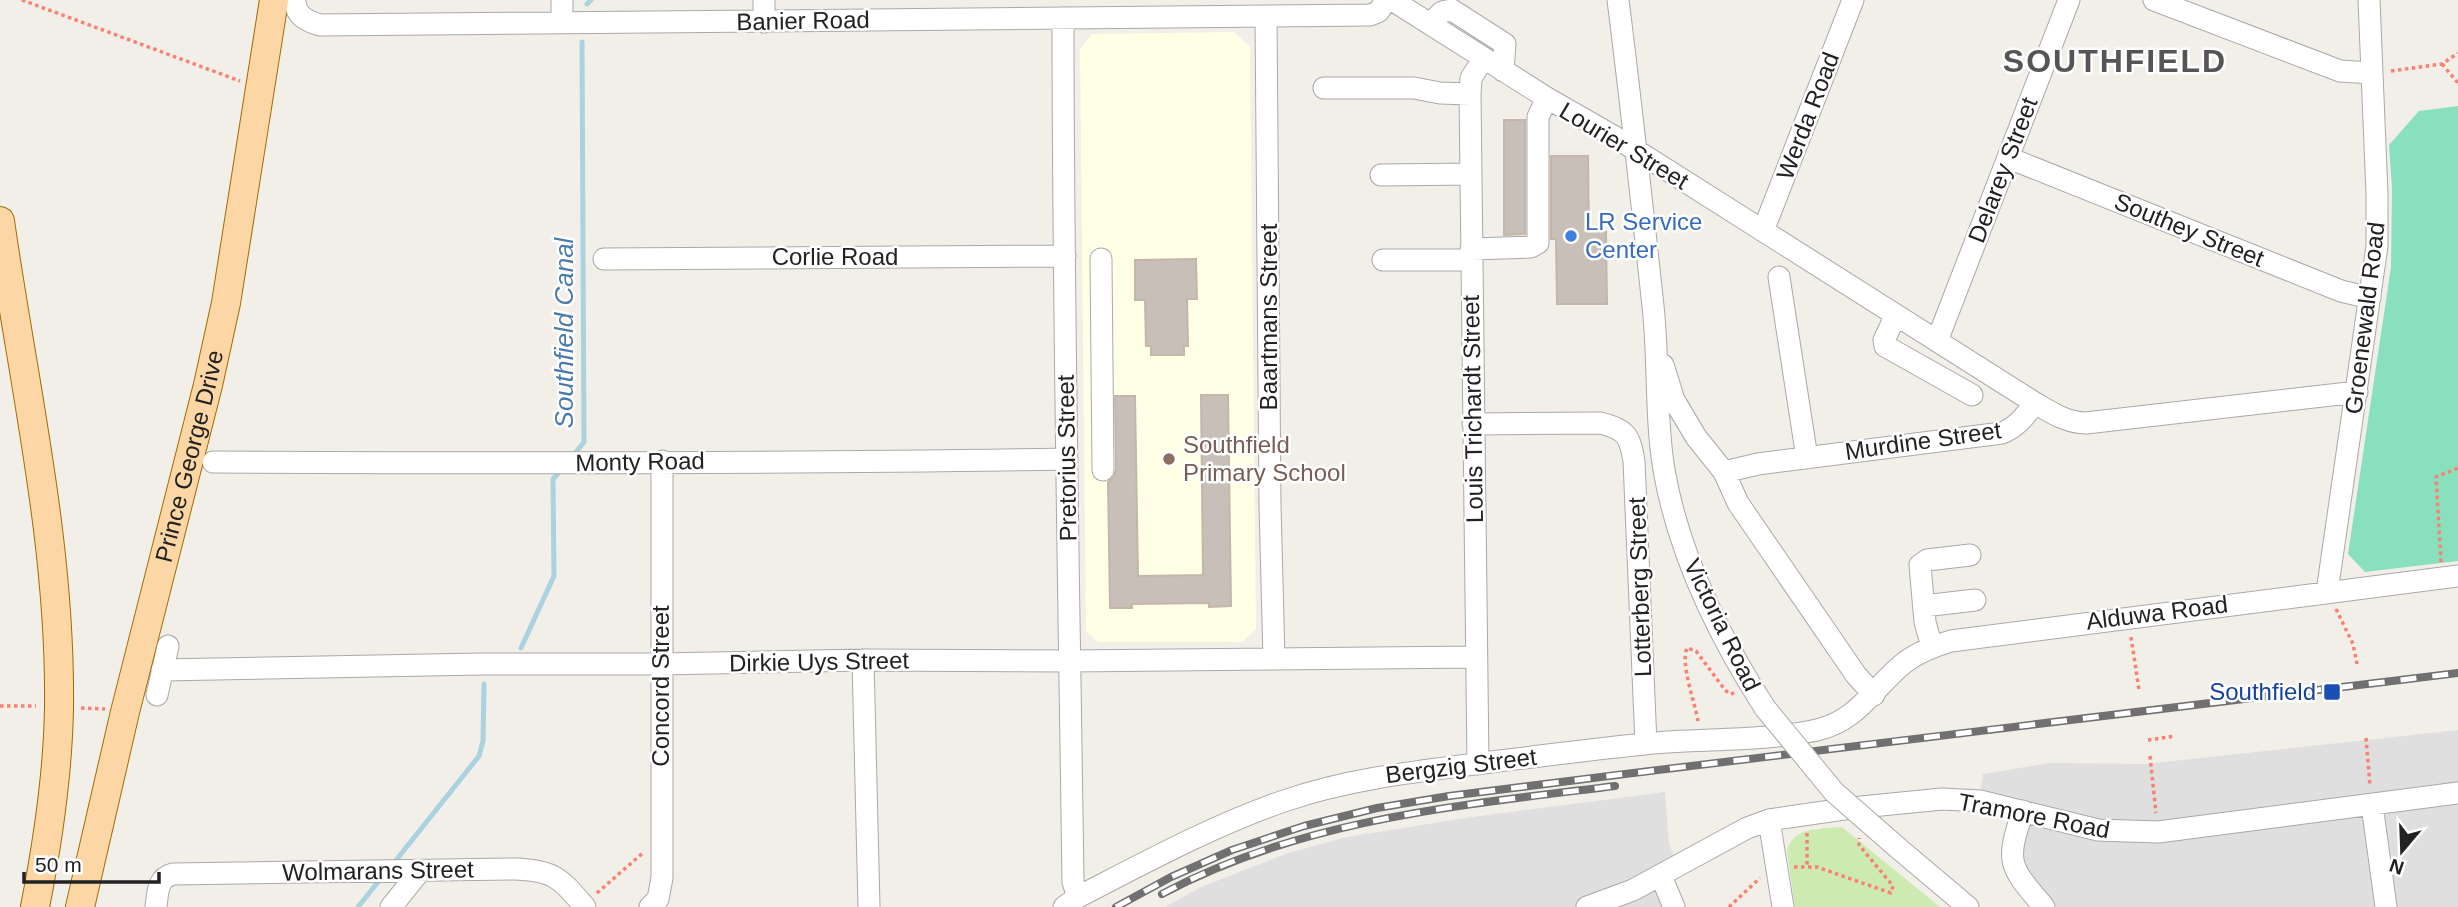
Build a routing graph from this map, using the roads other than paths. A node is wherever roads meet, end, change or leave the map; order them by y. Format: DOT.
graph roads {
  1 [pos="274,0"];
  2 [pos="562,0"];
  3 [pos="764,0"];
  4 [pos="1389,0"];
  5 [pos="1618,0"];
  6 [pos="1853,0"];
  7 [pos="2069,0"];
  8 [pos="2154,0"];
  9 [pos="2368,0"];
  10 [pos="297,8"];
  11 [pos="970,9"];
  12 [pos="1266,16"];
  13 [pos="1063,18"];
  14 [pos="576,22"];
  15 [pos="764,22"];
  16 [pos="1430,24"];
  17 [pos="1484,58"];
  18 [pos="1503,71"];
  19 [pos="2372,74"];
  20 [pos="1324,88"];
  21 [pos="1470,94"];
  22 [pos="1547,99"];
  23 [pos="1637,153"];
  24 [pos="2009,158"];
  25 [pos="1471,174"];
  26 [pos="1381,175"];
  27 [pos="0,221"];
  28 [pos="1763,231"];
  29 [pos="1471,254"];
  30 [pos="1065,256"];
  31 [pos="604,259"];
  32 [pos="1101,259"];
  33 [pos="1383,260"];
  34 [pos="1779,277"];
  35 [pos="1101,288"];
  36 [pos="1065,289"];
  37 [pos="2370,298"];
  38 [pos="1896,315"];
  39 [pos="1937,341"];
  40 [pos="1657,342"];
  41 [pos="2357,391"];
  42 [pos="1972,395"];
  43 [pos="2035,403"];
  44 [pos="1473,424"];
  45 [pos="1807,458"];
  46 [pos="1066,459"];
  47 [pos="662,461"];
  48 [pos="213,462"];
  49 [pos="1103,470"];
  50 [pos="1724,472"];
  51 [pos="1970,555"];
  52 [pos="2450,577"];
  53 [pos="2327,592"];
  54 [pos="1975,600"];
  55 [pos="1924,606"];
  56 [pos="168,646"];
  57 [pos="1932,647"];
  58 [pos="1476,657"];
  59 [pos="1274,659"];
  60 [pos="863,660"];
  61 [pos="1071,661"];
  62 [pos="661,664"];
  63 [pos="162,670"];
  64 [pos="157,695"];
  65 [pos="1874,695"];
  66 [pos="1646,744"];
  67 [pos="1478,764"];
  68 [pos="2458,793"];
  69 [pos="2372,805"];
  70 [pos="2023,811"];
  71 [pos="1769,820"];
  72 [pos="414,871"];
  73 [pos="1661,876"];
  74 [pos="1071,902"];
  75 [pos="35,907"];
  76 [pos="80,907"];
  77 [pos="156,907"];
  78 [pos="391,907"];
  79 [pos="585,907"];
  80 [pos="650,907"];
  81 [pos="869,907"];
  82 [pos="1587,907"];
  83 [pos="1674,907"];
  84 [pos="1783,907"];
  85 [pos="1968,907"];
  86 [pos="2044,907"];
  87 [pos="2385,907"];
  1 -- 76 [label="main road, Prince George Drive"];
  2 -- 14 [label="street"];
  3 -- 15 [label="street"];
  4 -- 12 [label="street, Banier Road"];
  4 -- 16 [label="street, Lourier Street"];
  5 -- 23 [label="street, Victoria Road"];
  6 -- 28 [label="street, Werda Road"];
  7 -- 24 [label="street, Delarey Street"];
  8 -- 19 [label="street"];
  9 -- 19 [label="street, Groenewald Road"];
  10 -- 14 [label="street, Banier Road"];
  11 -- 13 [label="street, Banier Road"];
  11 -- 15 [label="street, Banier Road"];
  12 -- 13 [label="street, Banier Road"];
  12 -- 59 [label="street, Baartmans Street"];
  13 -- 30 [label="street, Pretorius Street"];
  14 -- 15 [label="street, Banier Road"];
  16 -- 17 [label="street, Lourier Street"];
  16 -- 18 [label="street"];
  17 -- 18 [label="street, Lourier Street"];
  17 -- 21 [label="street, Louis Trichardt Street"];
  18 -- 22 [label="street, Lourier Street"];
  19 -- 37 [label="street, Groenewald Road"];
  20 -- 21 [label="street"];
  21 -- 25 [label="street, Louis Trichardt Street"];
  22 -- 23 [label="street, Lourier Street"];
  22 -- 29 [label="street"];
  23 -- 28 [label="street, Lourier Street"];
  23 -- 40 [label="street, Victoria Road"];
  24 -- 37 [label="street, Southey Street"];
  24 -- 39 [label="street, Delarey Street"];
  25 -- 26 [label="street"];
  25 -- 29 [label="street, Louis Trichardt Street"];
  27 -- 75 [label="main road"];
  28 -- 38 [label="street, Lourier Street"];
  29 -- 33 [label="street"];
  29 -- 44 [label="street, Louis Trichardt Street"];
  30 -- 31 [label="street, Corlie Road"];
  30 -- 36 [label="street, Pretorius Street"];
  32 -- 35 [label="street"];
  34 -- 45 [label="street"];
  35 -- 36 [label="street"];
  35 -- 49 [label="street"];
  36 -- 46 [label="street, Pretorius Street"];
  37 -- 41 [label="street, Groenewald Road"];
  38 -- 39 [label="street, Lourier Street"];
  38 -- 42 [label="street"];
  39 -- 43 [label="street, Lourier Street"];
  40 -- 50 [label="street, Victoria Road"];
  40 -- 85 [label="street, Victoria Road, bridge"];
  41 -- 43 [label="street"];
  41 -- 53 [label="street, Groenewald Road"];
  43 -- 45 [label="street, Murdine Street"];
  44 -- 58 [label="street, Louis Trichardt Street"];
  44 -- 66 [label="street, Lotterberg Street"];
  45 -- 50 [label="street, Murdine Street"];
  46 -- 47 [label="street, Monty Road"];
  46 -- 61 [label="street, Pretorius Street"];
  47 -- 48 [label="street, Monty Road"];
  47 -- 62 [label="street, Concord Street"];
  50 -- 65 [label="street, Victoria Road"];
  51 -- 55 [label="street"];
  52 -- 53 [label="street, Alduwa Road"];
  53 -- 57 [label="street, Alduwa Road"];
  54 -- 55 [label="street"];
  55 -- 57 [label="street"];
  56 -- 63 [label="street"];
  57 -- 65 [label="street, Alduwa Road"];
  58 -- 59 [label="street, Dirkie Uys Street"];
  58 -- 67 [label="street, Louis Trichardt Street"];
  59 -- 61 [label="street, Dirkie Uys Street"];
  60 -- 61 [label="street, Dirkie Uys Street"];
  60 -- 62 [label="street, Dirkie Uys Street"];
  60 -- 81 [label="street"];
  61 -- 74 [label="street, Pretorius Street"];
  62 -- 63 [label="street, Dirkie Uys Street"];
  62 -- 80 [label="street, Concord Street"];
  63 -- 64 [label="street"];
  65 -- 66 [label="street, Bergzig Street"];
  66 -- 67 [label="street, Bergzig Street"];
  67 -- 74 [label="street, Bergzig Street"];
  68 -- 69 [label="street, Tramore Road"];
  69 -- 70 [label="street, Tramore Road"];
  69 -- 87 [label="street"];
  70 -- 71 [label="street, Tramore Road"];
  70 -- 86 [label="street"];
  71 -- 73 [label="street, Tramore Road"];
  71 -- 84 [label="street"];
  72 -- 77 [label="street, Wolmarans Street"];
  72 -- 78 [label="street"];
  72 -- 79 [label="street, Wolmarans Street"];
  73 -- 82 [label="street, Tramore Road"];
  73 -- 83 [label="street"];
}
